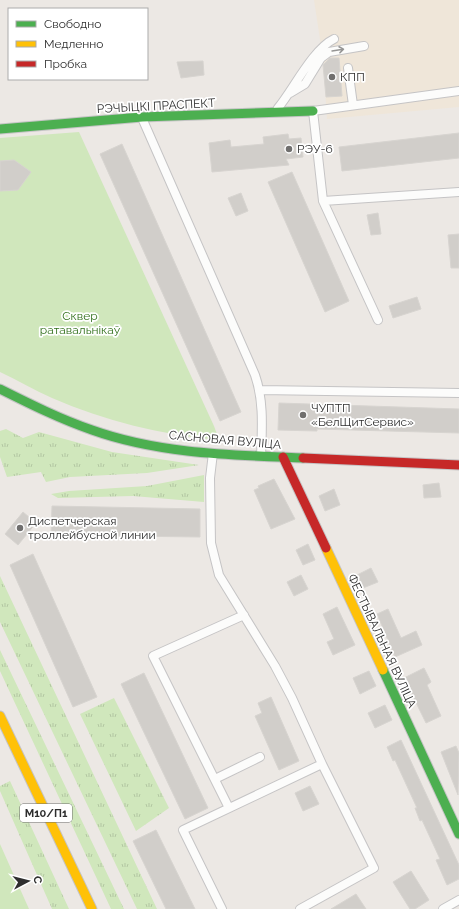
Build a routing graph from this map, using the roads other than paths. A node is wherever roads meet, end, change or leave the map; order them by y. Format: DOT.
graph roads {
  1 [pos="334,40"];
  2 [pos="364,46"];
  3 [pos="348,68"];
  4 [pos="459,91"];
  5 [pos="290,93"];
  6 [pos="353,105"];
  7 [pos="313,111"];
  8 [pos="275,112"];
  9 [pos="142,117"];
  10 [pos="0,129"];
  11 [pos="459,192"];
  12 [pos="323,201"];
  13 [pos="378,320"];
  14 [pos="0,389"];
  15 [pos="260,390"];
  16 [pos="459,393"];
  17 [pos="213,453"];
  18 [pos="261,456"];
  19 [pos="284,457"];
  20 [pos="459,465"];
  21 [pos="244,615"];
  22 [pos="0,716"];
  23 [pos="260,757"];
  24 [pos="322,764"];
  25 [pos="215,779"];
  26 [pos="229,808"];
  27 [pos="459,834"];
  28 [pos="459,900"];
  29 [pos="92,909"];
  30 [pos="222,909"];
  31 [pos="300,909"];
  32 [pos="443,909"];
  1 -- 5 [label="lane"];
  5 -- 2 [label="lane, one-way"];
  3 -- 6 [label="lane"];
  4 -- 6 [label="lane"];
  5 -- 8 [label="lane"];
  6 -- 7 [label="lane"];
  7 -- 8 [label="street, РЭЧЫЦКІ ПРАСПЕКТ"];
  7 -- 12 [label="lane"];
  8 -- 9 [label="street, РЭЧЫЦКІ ПРАСПЕКТ"];
  9 -- 10 [label="street, РЭЧЫЦКІ ПРАСПЕКТ"];
  9 -- 15 [label="lane"];
  11 -- 12 [label="lane"];
  12 -- 13 [label="lane"];
  14 -- 17 [label="street, САСНОВАЯ ВУЛІЦА"];
  15 -- 16 [label="lane"];
  15 -- 18 [label="lane"];
  17 -- 18 [label="street, САСНОВАЯ ВУЛІЦА"];
  17 -- 21 [label="lane"];
  18 -- 19 [label="street, САСНОВАЯ ВУЛІЦА"];
  19 -- 20 [label="street, САСНОВАЯ ВУЛІЦА"];
  19 -- 27 [label="street, ФЕСТЫВАЛЬНАЯ ВУЛІЦА"];
  21 -- 24 [label="lane"];
  21 -- 25 [label="lane"];
  22 -- 29 [label="street, М10/П1"];
  23 -- 25 [label="lane"];
  24 -- 26 [label="lane"];
  24 -- 31 [label="lane"];
  25 -- 26 [label="lane"];
  26 -- 30 [label="lane"];
  28 -- 32 [label="lane"];
}
